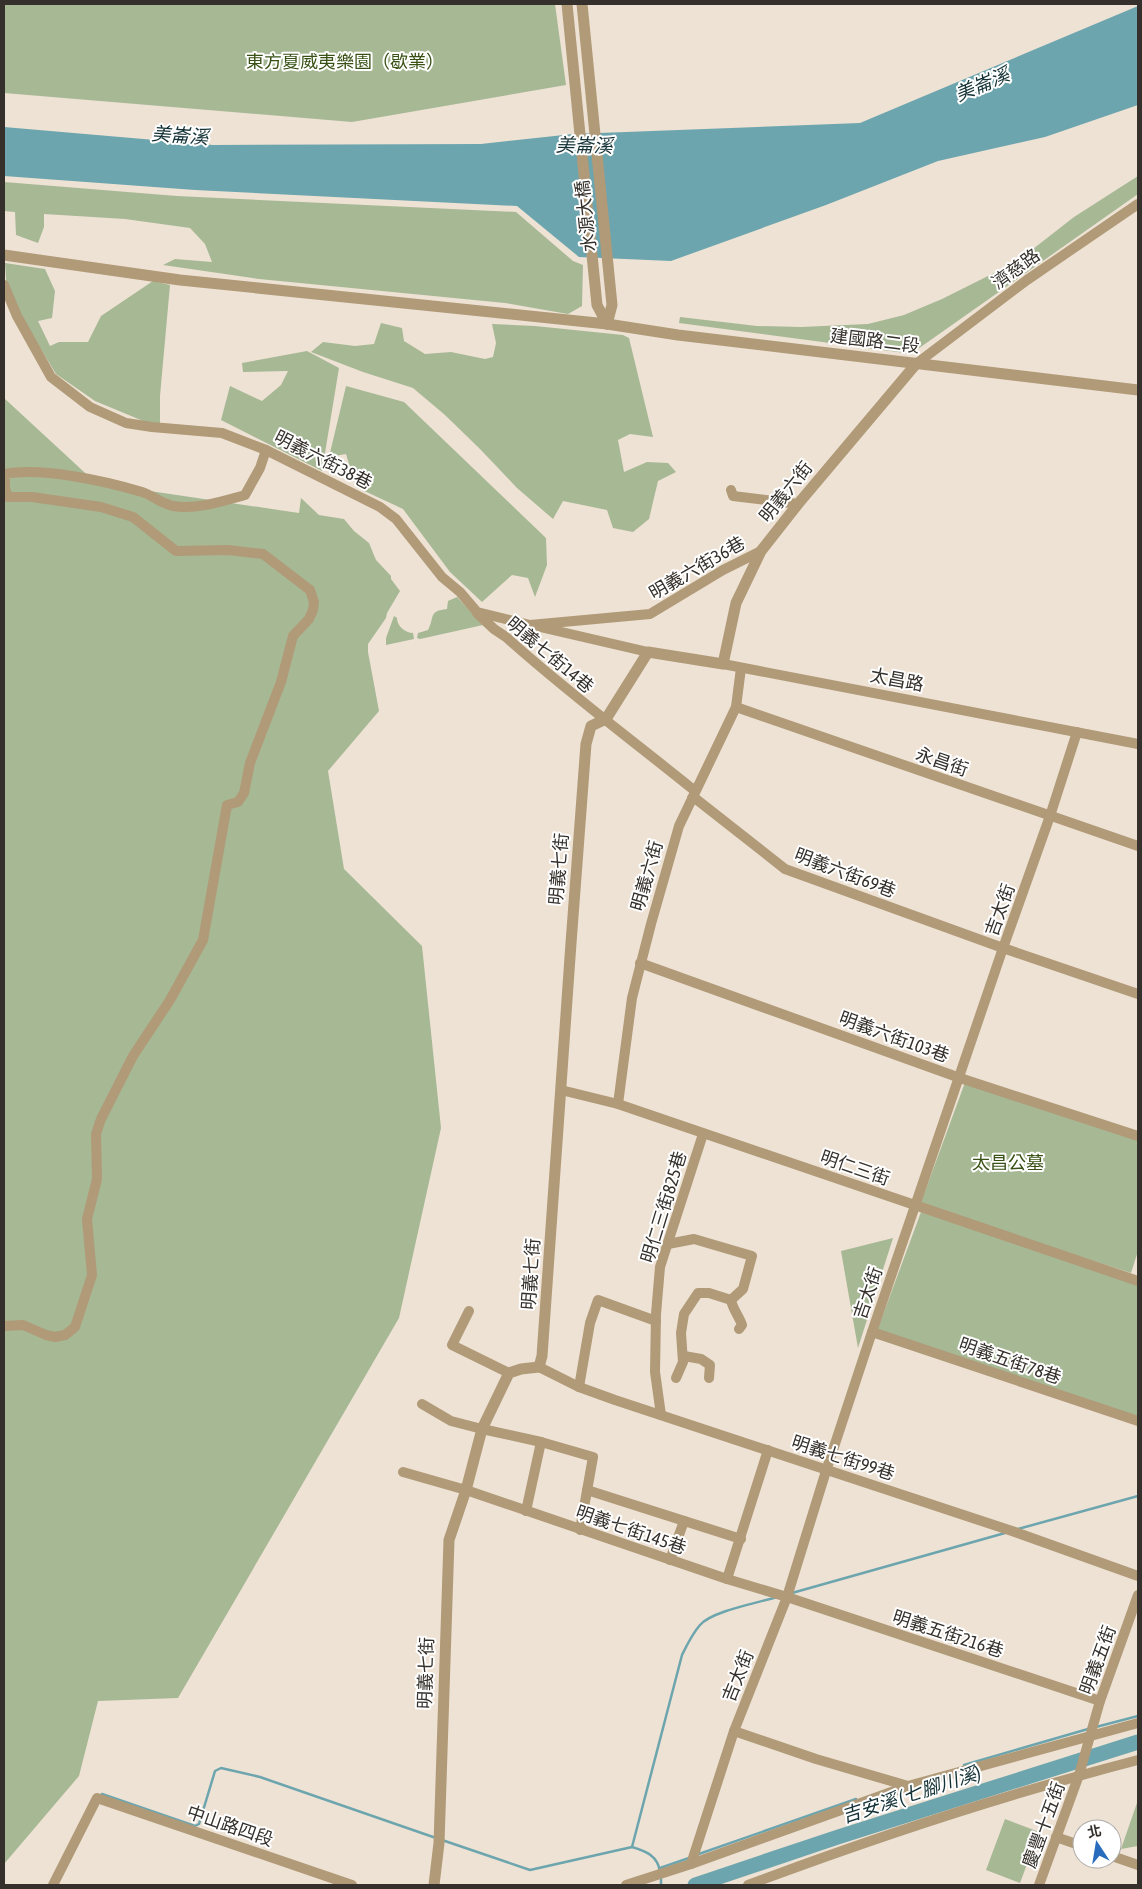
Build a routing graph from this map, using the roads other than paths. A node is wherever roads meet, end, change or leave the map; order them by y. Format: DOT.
graph roads {
  1 [pos="567,4"];
  2 [pos="582,4"];
  3 [pos="1138,204"];
  4 [pos="4,255"];
  5 [pos="4,284"];
  6 [pos="607,324"];
  7 [pos="916,364"];
  8 [pos="1138,390"];
  9 [pos="266,450"];
  10 [pos="731,490"];
  11 [pos="798,504"];
  12 [pos="761,551"];
  13 [pos="477,612"];
  14 [pos="530,625"];
  15 [pos="648,652"];
  16 [pos="723,664"];
  17 [pos="741,668"];
  18 [pos="736,707"];
  19 [pos="606,720"];
  20 [pos="1077,732"];
  21 [pos="1138,744"];
  22 [pos="693,795"];
  23 [pos="1050,816"];
  24 [pos="1138,846"];
  25 [pos="1003,948"];
  26 [pos="640,962"];
  27 [pos="1138,994"];
  28 [pos="960,1078"];
  29 [pos="560,1090"];
  30 [pos="618,1104"];
  31 [pos="704,1134"];
  32 [pos="1138,1136"];
  33 [pos="915,1205"];
  34 [pos="668,1244"];
  35 [pos="1138,1281"];
  36 [pos="731,1300"];
  37 [pos="469,1311"];
  38 [pos="656,1321"];
  39 [pos="4,1326"];
  40 [pos="739,1329"];
  41 [pos="872,1332"];
  42 [pos="684,1356"];
  43 [pos="539,1367"];
  44 [pos="509,1373"];
  45 [pos="676,1378"];
  46 [pos="709,1378"];
  47 [pos="579,1386"];
  48 [pos="422,1404"];
  49 [pos="661,1415"];
  50 [pos="1138,1421"];
  51 [pos="482,1429"];
  52 [pos="541,1442"];
  53 [pos="768,1450"];
  54 [pos="826,1471"];
  55 [pos="403,1472"];
  56 [pos="466,1490"];
  57 [pos="587,1490"];
  58 [pos="526,1511"];
  59 [pos="684,1520"];
  60 [pos="580,1530"];
  61 [pos="741,1539"];
  62 [pos="670,1560"];
  63 [pos="1138,1576"];
  64 [pos="728,1579"];
  65 [pos="1138,1596"];
  66 [pos="787,1597"];
  67 [pos="1100,1701"];
  68 [pos="1138,1723"];
  69 [pos="734,1731"];
  70 [pos="1090,1736"];
  71 [pos="1138,1760"];
  72 [pos="1079,1775"];
  73 [pos="908,1786"];
  74 [pos="1056,1838"];
  75 [pos="1072,1843"];
  76 [pos="1122,1859"];
  77 [pos="691,1864"];
  78 [pos="1138,1865"];
  79 [pos="770,1882"];
  80 [pos="53,1885"];
  81 [pos="352,1885"];
  82 [pos="434,1885"];
  83 [pos="626,1885"];
  84 [pos="748,1885"];
  85 [pos="1039,1885"];
  1 -- 6 [label="street, 水源大橋"];
  2 -- 6 [label="street, 水源大橋"];
  3 -- 7 [label="street, 濟慈路"];
  4 -- 6 [label="street, 建國路二段"];
  5 -- 9 [label="street, 明義六街38巷"];
  6 -- 7 [label="street, 建國路二段"];
  7 -- 8 [label="street, 建國路二段"];
  7 -- 11 [label="street, 明義六街"];
  9 -- 13 [label="street, 明義六街38巷"];
  9 -- 39 [label="street"];
  10 -- 11 [label="street"];
  11 -- 12 [label="street, 明義六街"];
  12 -- 14 [label="street, 明義六街36巷"];
  12 -- 16 [label="street, 明義六街"];
  13 -- 14 [label="street"];
  13 -- 19 [label="street, 明義七街14巷"];
  14 -- 15 [label="street"];
  15 -- 16 [label="street, 太昌路"];
  15 -- 19 [label="street, 明義七街"];
  16 -- 17 [label="street, 太昌路"];
  17 -- 18 [label="street, 明義六街"];
  17 -- 20 [label="street, 太昌路"];
  18 -- 22 [label="street, 明義六街"];
  18 -- 23 [label="street, 永昌街"];
  19 -- 22 [label="street, 明義七街14巷"];
  19 -- 29 [label="street, 明義七街"];
  20 -- 21 [label="street, 太昌路"];
  20 -- 23 [label="street, 吉太街"];
  22 -- 25 [label="street, 明義六街69巷"];
  22 -- 26 [label="street, 明義六街"];
  23 -- 24 [label="street, 永昌街"];
  23 -- 25 [label="street, 吉太街"];
  25 -- 27 [label="street, 明義六街69巷"];
  25 -- 28 [label="street, 吉太街"];
  26 -- 28 [label="street, 明義六街103巷"];
  26 -- 30 [label="street, 明義六街"];
  28 -- 32 [label="street, 明義六街103巷"];
  28 -- 33 [label="street, 吉太街"];
  29 -- 30 [label="street, 明仁三街"];
  29 -- 43 [label="street, 明義七街"];
  30 -- 31 [label="street, 明仁三街"];
  31 -- 33 [label="street, 明仁三街"];
  31 -- 34 [label="street, 明仁三街825巷"];
  33 -- 35 [label="street, 明仁三街"];
  33 -- 41 [label="street, 吉太街"];
  34 -- 36 [label="street"];
  34 -- 38 [label="street, 明仁三街825巷"];
  36 -- 40 [label="street"];
  36 -- 42 [label="street"];
  37 -- 44 [label="street"];
  38 -- 47 [label="street"];
  38 -- 49 [label="street, 明仁三街825巷"];
  41 -- 50 [label="street, 明義五街78巷"];
  41 -- 54 [label="street, 吉太街"];
  42 -- 45 [label="street"];
  42 -- 46 [label="street"];
  43 -- 44 [label="street"];
  43 -- 47 [label="street, 明義七街99巷"];
  44 -- 51 [label="street, 明義七街"];
  47 -- 49 [label="street, 明義七街99巷"];
  48 -- 51 [label="street"];
  49 -- 53 [label="street, 明義七街99巷"];
  51 -- 52 [label="street"];
  51 -- 56 [label="street, 明義七街"];
  52 -- 57 [label="street"];
  52 -- 58 [label="street"];
  53 -- 54 [label="street, 明義七街99巷"];
  53 -- 61 [label="street"];
  54 -- 63 [label="street, 明義七街99巷"];
  54 -- 66 [label="street, 吉太街"];
  55 -- 56 [label="street, 明義七街145巷"];
  56 -- 58 [label="street, 明義七街145巷"];
  56 -- 82 [label="street, 明義七街"];
  57 -- 59 [label="street"];
  57 -- 60 [label="street"];
  58 -- 60 [label="street, 明義七街145巷"];
  59 -- 61 [label="street"];
  59 -- 62 [label="street"];
  60 -- 62 [label="street, 明義七街145巷"];
  61 -- 64 [label="street"];
  62 -- 64 [label="street, 明義七街145巷"];
  64 -- 66 [label="street, 明義七街145巷"];
  65 -- 67 [label="street, 明義五街"];
  66 -- 67 [label="street, 明義五街216巷"];
  66 -- 69 [label="street, 吉太街"];
  67 -- 70 [label="street, 明義五街"];
  68 -- 70 [label="street"];
  69 -- 73 [label="street"];
  69 -- 77 [label="street, 吉太街"];
  70 -- 72 [label="street, 明義五街"];
  70 -- 73 [label="street"];
  71 -- 72 [label="street"];
  72 -- 74 [label="street, 慶豐十五街"];
  72 -- 79 [label="street"];
  73 -- 77 [label="street"];
  74 -- 75 [label="street"];
  74 -- 85 [label="street, 慶豐十五街"];
  76 -- 78 [label="street"];
  77 -- 83 [label="street"];
  79 -- 84 [label="street"];
  80 -- 81 [label="street, 中山路四段"];
}
